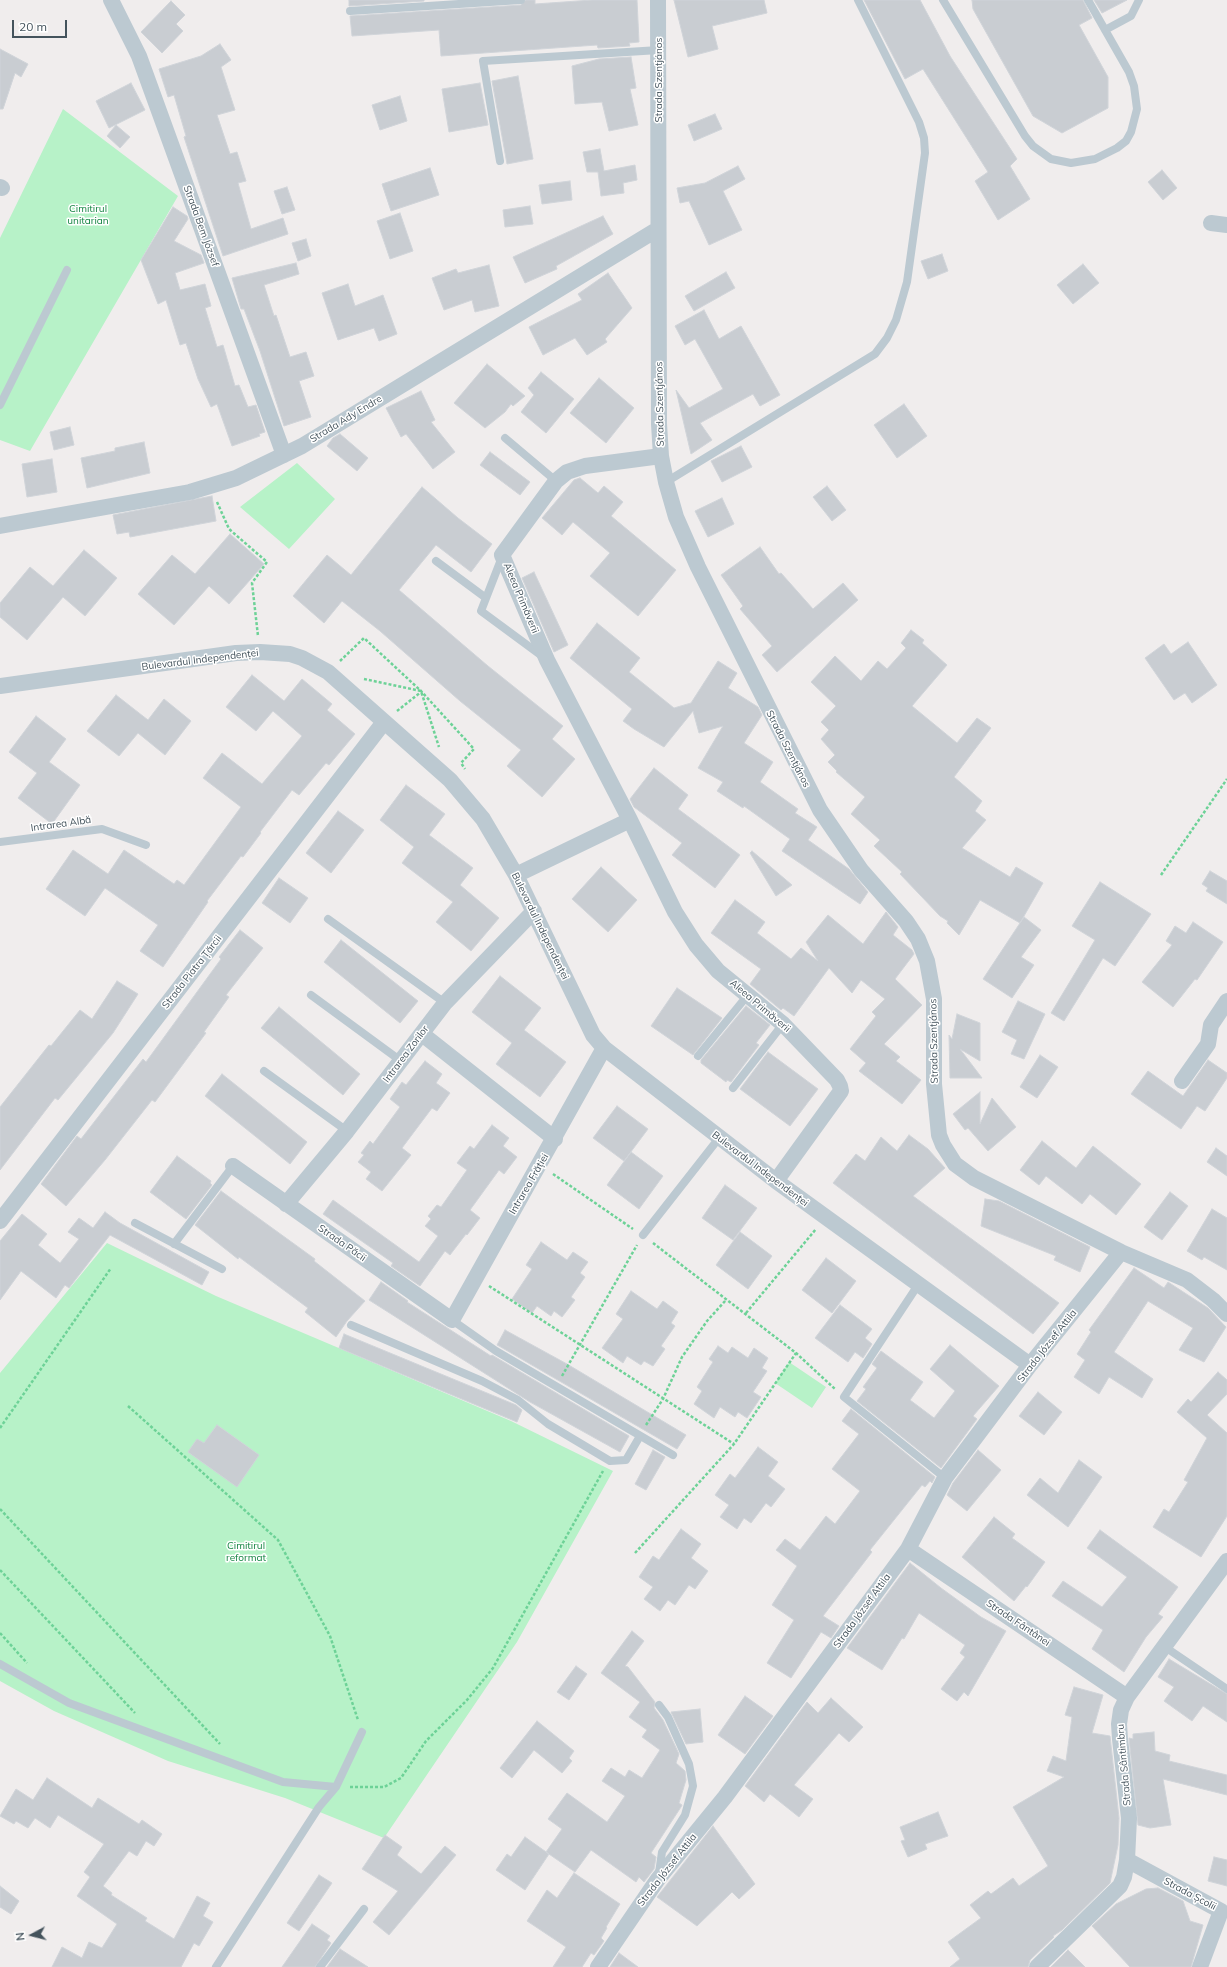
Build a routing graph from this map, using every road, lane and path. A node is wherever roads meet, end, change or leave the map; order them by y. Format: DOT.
graph roads {
  1 [pos="111,0"];
  2 [pos="521,0"];
  3 [pos="658,0"];
  4 [pos="858,0"];
  5 [pos="943,0"];
  6 [pos="1088,0"];
  7 [pos="1139,0"];
  8 [pos="350,11"];
  9 [pos="1105,30"];
  10 [pos="659,50"];
  11 [pos="500,161"];
  12 [pos="1211,223"];
  13 [pos="1227,225"];
  14 [pos="658,229"];
  15 [pos="67,270"];
  16 [pos="0,405"];
  17 [pos="505,438"];
  18 [pos="284,455"];
  19 [pos="661,456"];
  20 [pos="556,481"];
  21 [pos="666,482"];
  22 [pos="210,486"];
  23 [pos="0,526"];
  24 [pos="502,555"];
  25 [pos="436,561"];
  26 [pos="486,598"];
  27 [pos="260,652"];
  28 [pos="548,660"];
  29 [pos="328,672"];
  30 [pos="359,678"];
  31 [pos="0,686"];
  32 [pos="421,691"];
  33 [pos="384,722"];
  34 [pos="474,749"];
  35 [pos="440,750"];
  36 [pos="1227,779"];
  37 [pos="630,820"];
  38 [pos="0,842"];
  39 [pos="146,845"];
  40 [pos="516,875"];
  41 [pos="1162,875"];
  42 [pos="534,911"];
  43 [pos="328,919"];
  44 [pos="311,995"];
  45 [pos="747,996"];
  46 [pos="1227,1001"];
  47 [pos="445,1003"];
  48 [pos="783,1024"];
  49 [pos="422,1034"];
  50 [pos="604,1048"];
  51 [pos="698,1056"];
  52 [pos="401,1061"];
  53 [pos="264,1071"];
  54 [pos="1182,1081"];
  55 [pos="733,1088"];
  56 [pos="347,1131"];
  57 [pos="719,1138"];
  58 [pos="554,1139"];
  59 [pos="540,1165"];
  60 [pos="233,1166"];
  61 [pos="776,1181"];
  62 [pos="286,1204"];
  63 [pos="826,1217"];
  64 [pos="0,1221"];
  65 [pos="135,1224"];
  66 [pos="642,1235"];
  67 [pos="174,1244"];
  68 [pos="1121,1252"];
  69 [pos="111,1268"];
  70 [pos="222,1269"];
  71 [pos="476,1277"];
  72 [pos="918,1285"];
  73 [pos="726,1300"];
  74 [pos="746,1313"];
  75 [pos="1227,1314"];
  76 [pos="452,1320"];
  77 [pos="351,1325"];
  78 [pos="579,1344"];
  79 [pos="796,1353"];
  80 [pos="1030,1365"];
  81 [pos="557,1385"];
  82 [pos="844,1397"];
  83 [pos="663,1399"];
  84 [pos="128,1406"];
  85 [pos="0,1428"];
  86 [pos="640,1436"];
  87 [pos="734,1444"];
  88 [pos="673,1454"];
  89 [pos="610,1461"];
  90 [pos="945,1478"];
  91 [pos="0,1509"];
  92 [pos="908,1549"];
  93 [pos="635,1553"];
  94 [pos="1227,1562"];
  95 [pos="0,1570"];
  96 [pos="1165,1647"];
  97 [pos="0,1664"];
  98 [pos="1227,1689"];
  99 [pos="1127,1697"];
  100 [pos="659,1705"];
  101 [pos="362,1732"];
  102 [pos="156,1735"];
  103 [pos="241,1766"];
  104 [pos="336,1787"];
  105 [pos="1127,1860"];
  106 [pos="658,1879"];
  107 [pos="364,1909"];
  108 [pos="1224,1911"];
  109 [pos="216,1967"];
  110 [pos="320,1967"];
  111 [pos="598,1967"];
  112 [pos="1037,1967"];
  113 [pos="1200,1967"];
  1 -- 18 [label="street, Strada Bem József"];
  2 -- 8 [label="lane"];
  3 -- 10 [label="street, Strada Szentjános"];
  4 -- 21 [label="lane"];
  5 -- 9 [label="lane"];
  6 -- 9 [label="lane"];
  7 -- 9 [label="lane"];
  10 -- 11 [label="lane"];
  10 -- 14 [label="street, Strada Szentjános"];
  12 -- 13 [label="street"];
  14 -- 18 [label="street, Strada Ady Endre"];
  14 -- 19 [label="street, Strada Szentjános"];
  15 -- 16 [label="lane"];
  17 -- 20 [label="lane"];
  18 -- 22 [label="street, Strada Ady Endre"];
  19 -- 20 [label="street, Aleea Primăverii"];
  19 -- 21 [label="street, Strada Szentjános"];
  20 -- 24 [label="street, Aleea Primăverii"];
  21 -- 68 [label="street, Strada Szentjános"];
  22 -- 23 [label="street, Strada Ady Endre"];
  22 -- 27 [label="path"];
  24 -- 26 [label="lane"];
  24 -- 28 [label="street, Aleea Primăverii"];
  25 -- 26 [label="lane"];
  26 -- 28 [label="lane"];
  27 -- 29 [label="street, Bulevardul Independenței"];
  27 -- 31 [label="street, Bulevardul Independenței"];
  28 -- 37 [label="street, Aleea Primăverii"];
  29 -- 32 [label="path"];
  29 -- 33 [label="street, Bulevardul Independenței"];
  30 -- 32 [label="path"];
  32 -- 33 [label="path"];
  32 -- 34 [label="path"];
  32 -- 35 [label="path"];
  33 -- 40 [label="street, Bulevardul Independenței"];
  33 -- 64 [label="street, Strada Piatra Țărcii"];
  36 -- 41 [label="path"];
  37 -- 40 [label="street"];
  37 -- 45 [label="street, Aleea Primăverii"];
  38 -- 39 [label="lane, Intrarea Albă"];
  40 -- 42 [label="street, Bulevardul Independenței"];
  42 -- 47 [label="street, Intrarea Zorilor"];
  42 -- 50 [label="street, Bulevardul Independenței"];
  43 -- 47 [label="lane"];
  44 -- 52 [label="lane"];
  45 -- 48 [label="street, Aleea Primăverii"];
  45 -- 51 [label="lane"];
  46 -- 54 [label="street"];
  47 -- 49 [label="street, Intrarea Zorilor"];
  48 -- 55 [label="lane"];
  48 -- 61 [label="street, Aleea Primăverii"];
  49 -- 52 [label="street, Intrarea Zorilor"];
  49 -- 58 [label="street"];
  50 -- 57 [label="street, Bulevardul Independenței"];
  50 -- 58 [label="street, Intrarea Frăției"];
  52 -- 56 [label="street, Intrarea Zorilor"];
  53 -- 56 [label="lane"];
  56 -- 62 [label="street, Intrarea Zorilor"];
  57 -- 61 [label="street, Bulevardul Independenței"];
  57 -- 66 [label="lane"];
  58 -- 59 [label="street, Intrarea Frăției"];
  59 -- 66 [label="path"];
  59 -- 71 [label="street, Intrarea Frăției"];
  60 -- 62 [label="street, Strada Păcii"];
  60 -- 67 [label="lane"];
  61 -- 63 [label="street, Bulevardul Independenței"];
  62 -- 76 [label="street, Strada Păcii"];
  63 -- 72 [label="street, Bulevardul Independenței"];
  63 -- 74 [label="path"];
  65 -- 67 [label="lane"];
  66 -- 73 [label="path"];
  66 -- 78 [label="path"];
  67 -- 70 [label="lane"];
  68 -- 75 [label="street, Strada Szentjános"];
  68 -- 80 [label="street, Strada József Attila"];
  69 -- 85 [label="path"];
  71 -- 76 [label="street, Intrarea Frăției"];
  71 -- 78 [label="path"];
  72 -- 80 [label="street, Bulevardul Independenței"];
  72 -- 82 [label="lane"];
  73 -- 74 [label="path"];
  73 -- 83 [label="path"];
  74 -- 79 [label="path"];
  76 -- 81 [label="lane"];
  77 -- 89 [label="lane"];
  78 -- 81 [label="path"];
  78 -- 83 [label="path"];
  79 -- 82 [label="path"];
  79 -- 87 [label="path"];
  80 -- 90 [label="street, Strada József Attila"];
  81 -- 86 [label="lane"];
  82 -- 90 [label="lane"];
  83 -- 86 [label="path"];
  83 -- 87 [label="path"];
  84 -- 101 [label="path"];
  86 -- 88 [label="lane"];
  86 -- 89 [label="lane"];
  87 -- 93 [label="path"];
  89 -- 104 [label="path"];
  90 -- 92 [label="street, Strada József Attila"];
  91 -- 103 [label="path"];
  92 -- 99 [label="street, Strada Fântânei"];
  92 -- 106 [label="street, Strada József Attila"];
  94 -- 96 [label="street, Strada Sântimbru"];
  95 -- 102 [label="path"];
  96 -- 98 [label="lane"];
  96 -- 99 [label="street, Strada Sântimbru"];
  97 -- 102 [label="lane"];
  99 -- 105 [label="street, Strada Sântimbru"];
  100 -- 106 [label="lane"];
  101 -- 104 [label="lane"];
  102 -- 103 [label="lane"];
  103 -- 104 [label="lane"];
  104 -- 109 [label="lane"];
  105 -- 108 [label="street, Strada Școlii"];
  105 -- 112 [label="street, Strada Sântimbru"];
  106 -- 111 [label="street, Strada József Attila"];
  107 -- 110 [label="lane"];
  108 -- 113 [label="street, Strada Școlii"];
}
